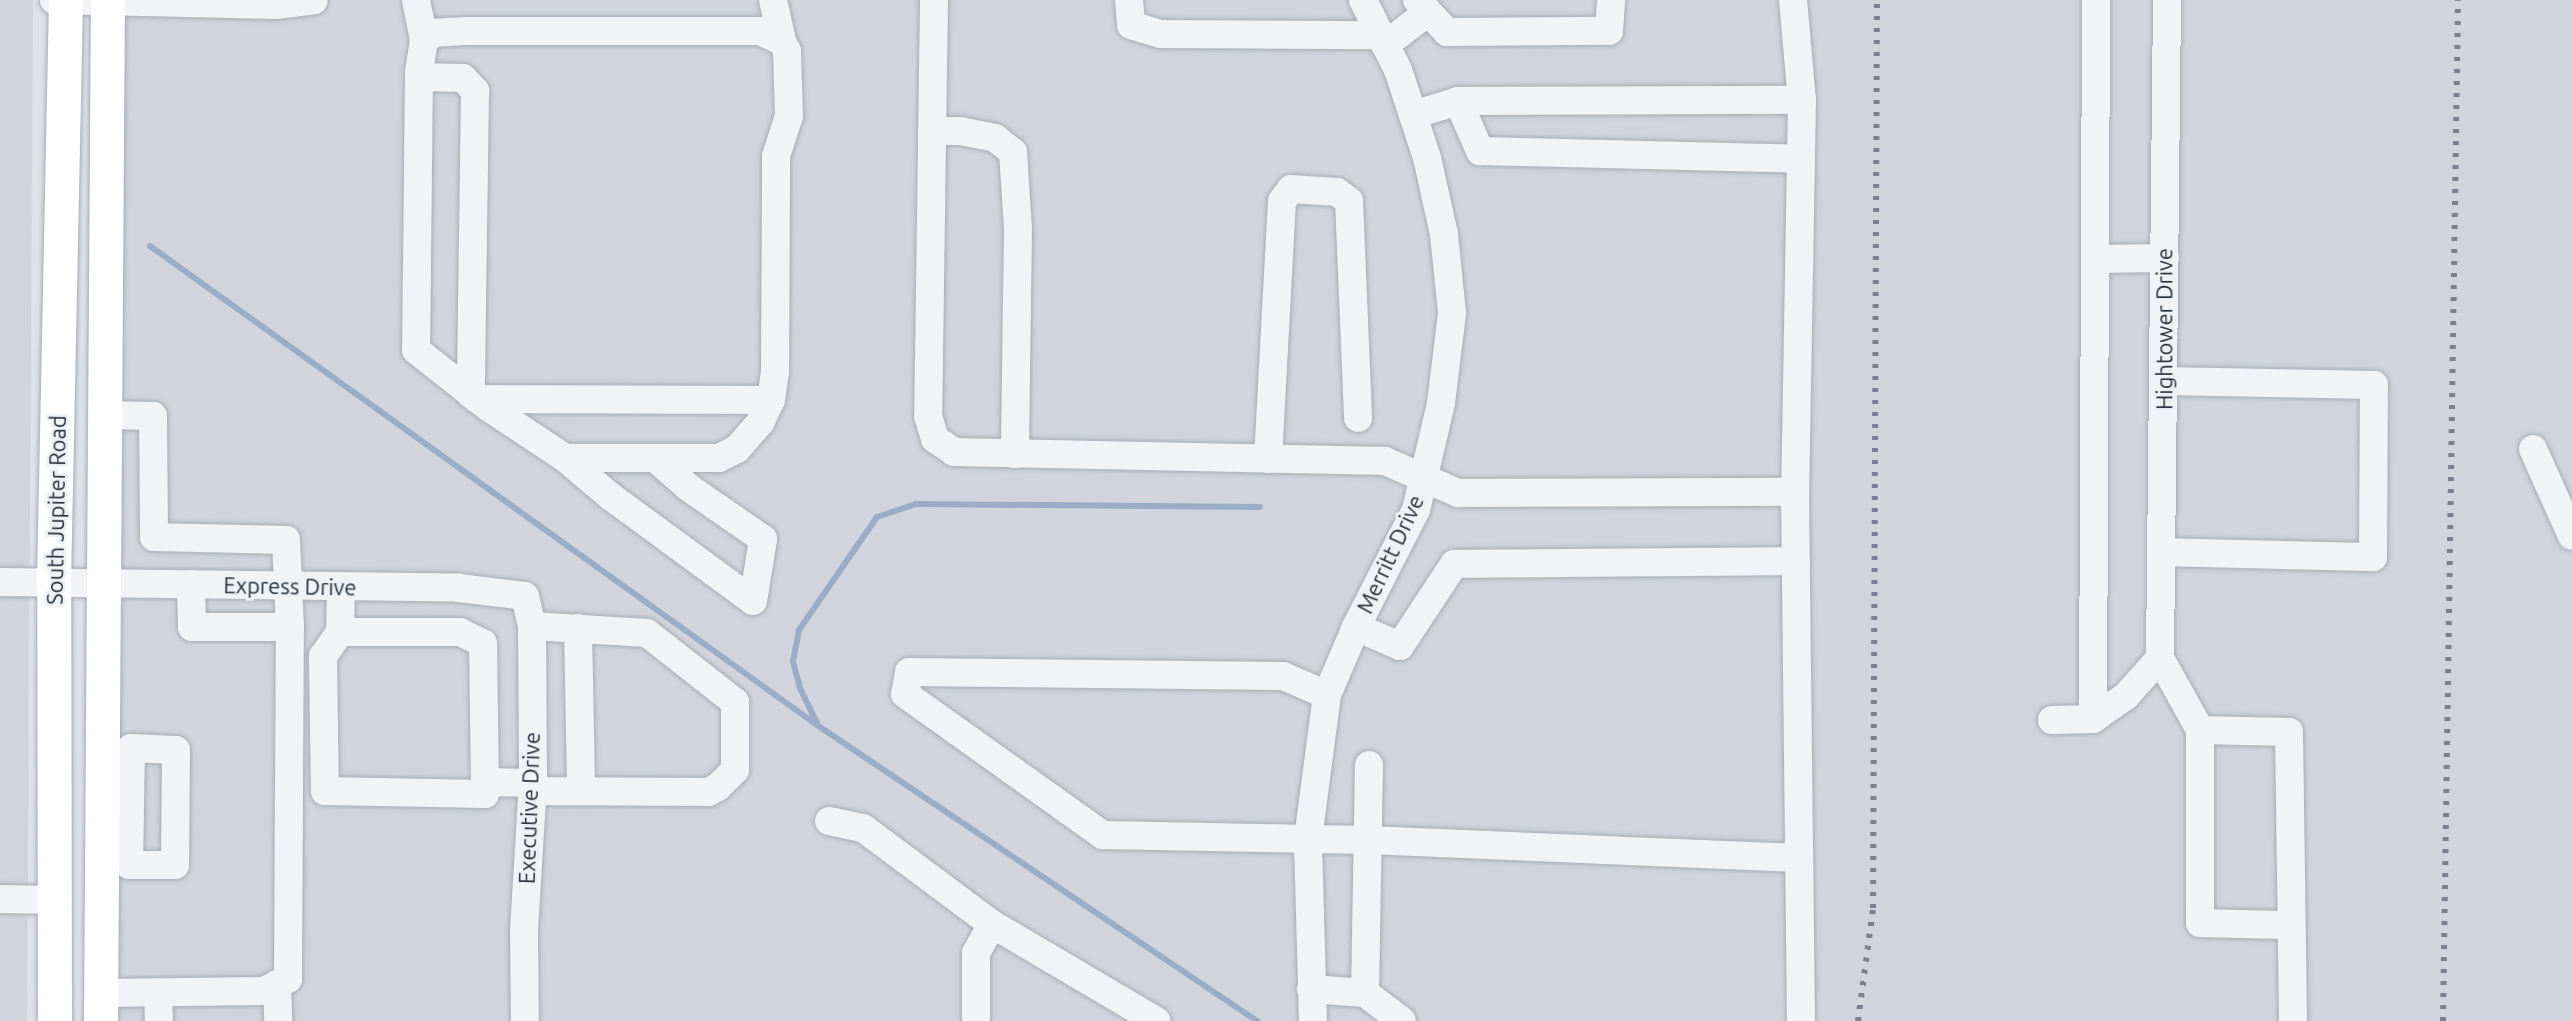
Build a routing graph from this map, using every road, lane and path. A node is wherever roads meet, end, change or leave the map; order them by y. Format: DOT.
graph roads {
  1 [pos="108,0"];
  2 [pos="314,0"];
  3 [pos="416,0"];
  4 [pos="773,0"];
  5 [pos="934,0"];
  6 [pos="1129,0"];
  7 [pos="1363,0"];
  8 [pos="1611,0"];
  9 [pos="1793,0"];
  10 [pos="2096,0"];
  11 [pos="2167,0"];
  12 [pos="62,1"];
  13 [pos="1423,6"];
  14 [pos="424,40"];
  15 [pos="1382,40"];
  16 [pos="782,41"];
  17 [pos="419,77"];
  18 [pos="1802,100"];
  19 [pos="1458,101"];
  20 [pos="1413,115"];
  21 [pos="932,131"];
  22 [pos="1801,159"];
  23 [pos="2165,258"];
  24 [pos="2095,259"];
  25 [pos="2164,381"];
  26 [pos="474,396"];
  27 [pos="771,400"];
  28 [pos="105,415"];
  29 [pos="1358,418"];
  30 [pos="2533,449"];
  31 [pos="1015,454"];
  32 [pos="565,458"];
  33 [pos="655,458"];
  34 [pos="1268,459"];
  35 [pos="1423,477"];
  36 [pos="1795,492"];
  37 [pos="2572,536"];
  38 [pos="2162,552"];
  39 [pos="1796,561"];
  40 [pos="0,582"];
  41 [pos="54,582"];
  42 [pos="103,582"];
  43 [pos="191,584"];
  44 [pos="289,586"];
  45 [pos="341,586"];
  46 [pos="459,588"];
  47 [pos="525,596"];
  48 [pos="532,626"];
  49 [pos="290,627"];
  50 [pos="1356,627"];
  51 [pos="578,628"];
  52 [pos="340,632"];
  53 [pos="460,632"];
  54 [pos="2160,658"];
  55 [pos="1327,695"];
  56 [pos="2093,719"];
  57 [pos="2052,720"];
  58 [pos="2200,730"];
  59 [pos="1369,765"];
  60 [pos="485,782"];
  61 [pos="532,787"];
  62 [pos="581,791"];
  63 [pos="829,821"];
  64 [pos="1308,839"];
  65 [pos="1368,840"];
  66 [pos="1799,858"];
  67 [pos="0,899"];
  68 [pos="55,900"];
  69 [pos="101,901"];
  70 [pos="992,924"];
  71 [pos="2291,925"];
  72 [pos="277,984"];
  73 [pos="1311,989"];
  74 [pos="158,993"];
  75 [pos="1365,993"];
  76 [pos="101,1007"];
  77 [pos="55,1021"];
  78 [pos="159,1021"];
  79 [pos="278,1021"];
  80 [pos="525,1021"];
  81 [pos="976,1021"];
  82 [pos="1157,1021"];
  83 [pos="1313,1021"];
  84 [pos="1402,1021"];
  85 [pos="1801,1021"];
  86 [pos="2293,1021"];
  1 -- 2 [label="street"];
  1 -- 12 [label="street"];
  1 -- 28 [label="main road"];
  3 -- 14 [label="street"];
  4 -- 16 [label="street"];
  5 -- 21 [label="street"];
  6 -- 15 [label="street"];
  7 -- 15 [label="street, Merritt Drive"];
  8 -- 13 [label="street"];
  9 -- 18 [label="street"];
  10 -- 24 [label="street"];
  11 -- 23 [label="street, Hightower Drive"];
  12 -- 41 [label="main road, South Jupiter Road"];
  13 -- 15 [label="street"];
  14 -- 16 [label="street"];
  14 -- 17 [label="street"];
  15 -- 20 [label="street, Merritt Drive"];
  16 -- 27 [label="street"];
  17 -- 26 [label="street"];
  17 -- 26 [label="street"];
  18 -- 19 [label="street"];
  18 -- 22 [label="street"];
  19 -- 20 [label="street"];
  19 -- 22 [label="street"];
  20 -- 35 [label="street, Merritt Drive"];
  21 -- 31 [label="street"];
  21 -- 31 [label="street"];
  22 -- 36 [label="street"];
  23 -- 24 [label="street"];
  23 -- 25 [label="street, Hightower Drive"];
  24 -- 56 [label="street"];
  25 -- 38 [label="street, Hightower Drive"];
  25 -- 38 [label="street"];
  26 -- 27 [label="street"];
  26 -- 32 [label="street"];
  27 -- 33 [label="street"];
  28 -- 42 [label="main road"];
  28 -- 44 [label="street"];
  29 -- 34 [label="street"];
  30 -- 37 [label="street"];
  31 -- 34 [label="street"];
  32 -- 33 [label="street"];
  32 -- 33 [label="street"];
  34 -- 35 [label="street"];
  35 -- 36 [label="street"];
  35 -- 50 [label="street, Merritt Drive"];
  36 -- 39 [label="street"];
  38 -- 54 [label="street, Hightower Drive"];
  39 -- 50 [label="street"];
  39 -- 66 [label="street"];
  40 -- 41 [label="street, Express Drive"];
  41 -- 42 [label="street, Express Drive"];
  41 -- 68 [label="main road, South Jupiter Road"];
  42 -- 43 [label="street, Express Drive"];
  42 -- 69 [label="main road"];
  43 -- 44 [label="street, Express Drive"];
  43 -- 49 [label="street"];
  44 -- 45 [label="street, Express Drive"];
  44 -- 49 [label="street"];
  45 -- 46 [label="street, Express Drive"];
  45 -- 52 [label="street"];
  46 -- 47 [label="street, Express Drive"];
  46 -- 53 [label="street"];
  47 -- 48 [label="street, Executive Drive"];
  48 -- 51 [label="street"];
  48 -- 61 [label="street, Executive Drive"];
  49 -- 72 [label="street"];
  50 -- 55 [label="street, Merritt Drive"];
  51 -- 62 [label="street"];
  51 -- 62 [label="street"];
  52 -- 53 [label="street"];
  52 -- 60 [label="street"];
  53 -- 60 [label="street"];
  54 -- 56 [label="street"];
  54 -- 58 [label="street"];
  55 -- 64 [label="street, Merritt Drive"];
  55 -- 64 [label="street"];
  56 -- 57 [label="street"];
  58 -- 71 [label="street"];
  58 -- 71 [label="street"];
  59 -- 65 [label="street"];
  60 -- 61 [label="street"];
  61 -- 62 [label="street"];
  61 -- 80 [label="street, Executive Drive"];
  63 -- 70 [label="street"];
  64 -- 65 [label="street"];
  64 -- 73 [label="street, Merritt Drive"];
  65 -- 66 [label="street"];
  65 -- 75 [label="street"];
  66 -- 85 [label="street"];
  67 -- 68 [label="street"];
  68 -- 69 [label="main road"];
  68 -- 77 [label="main road, South Jupiter Road"];
  69 -- 76 [label="main road"];
  70 -- 81 [label="street"];
  70 -- 82 [label="street"];
  71 -- 86 [label="street"];
  72 -- 74 [label="street"];
  72 -- 79 [label="street"];
  73 -- 75 [label="street"];
  73 -- 83 [label="street, Merritt Drive"];
  74 -- 76 [label="street"];
  74 -- 78 [label="street"];
  75 -- 84 [label="street"];
}
